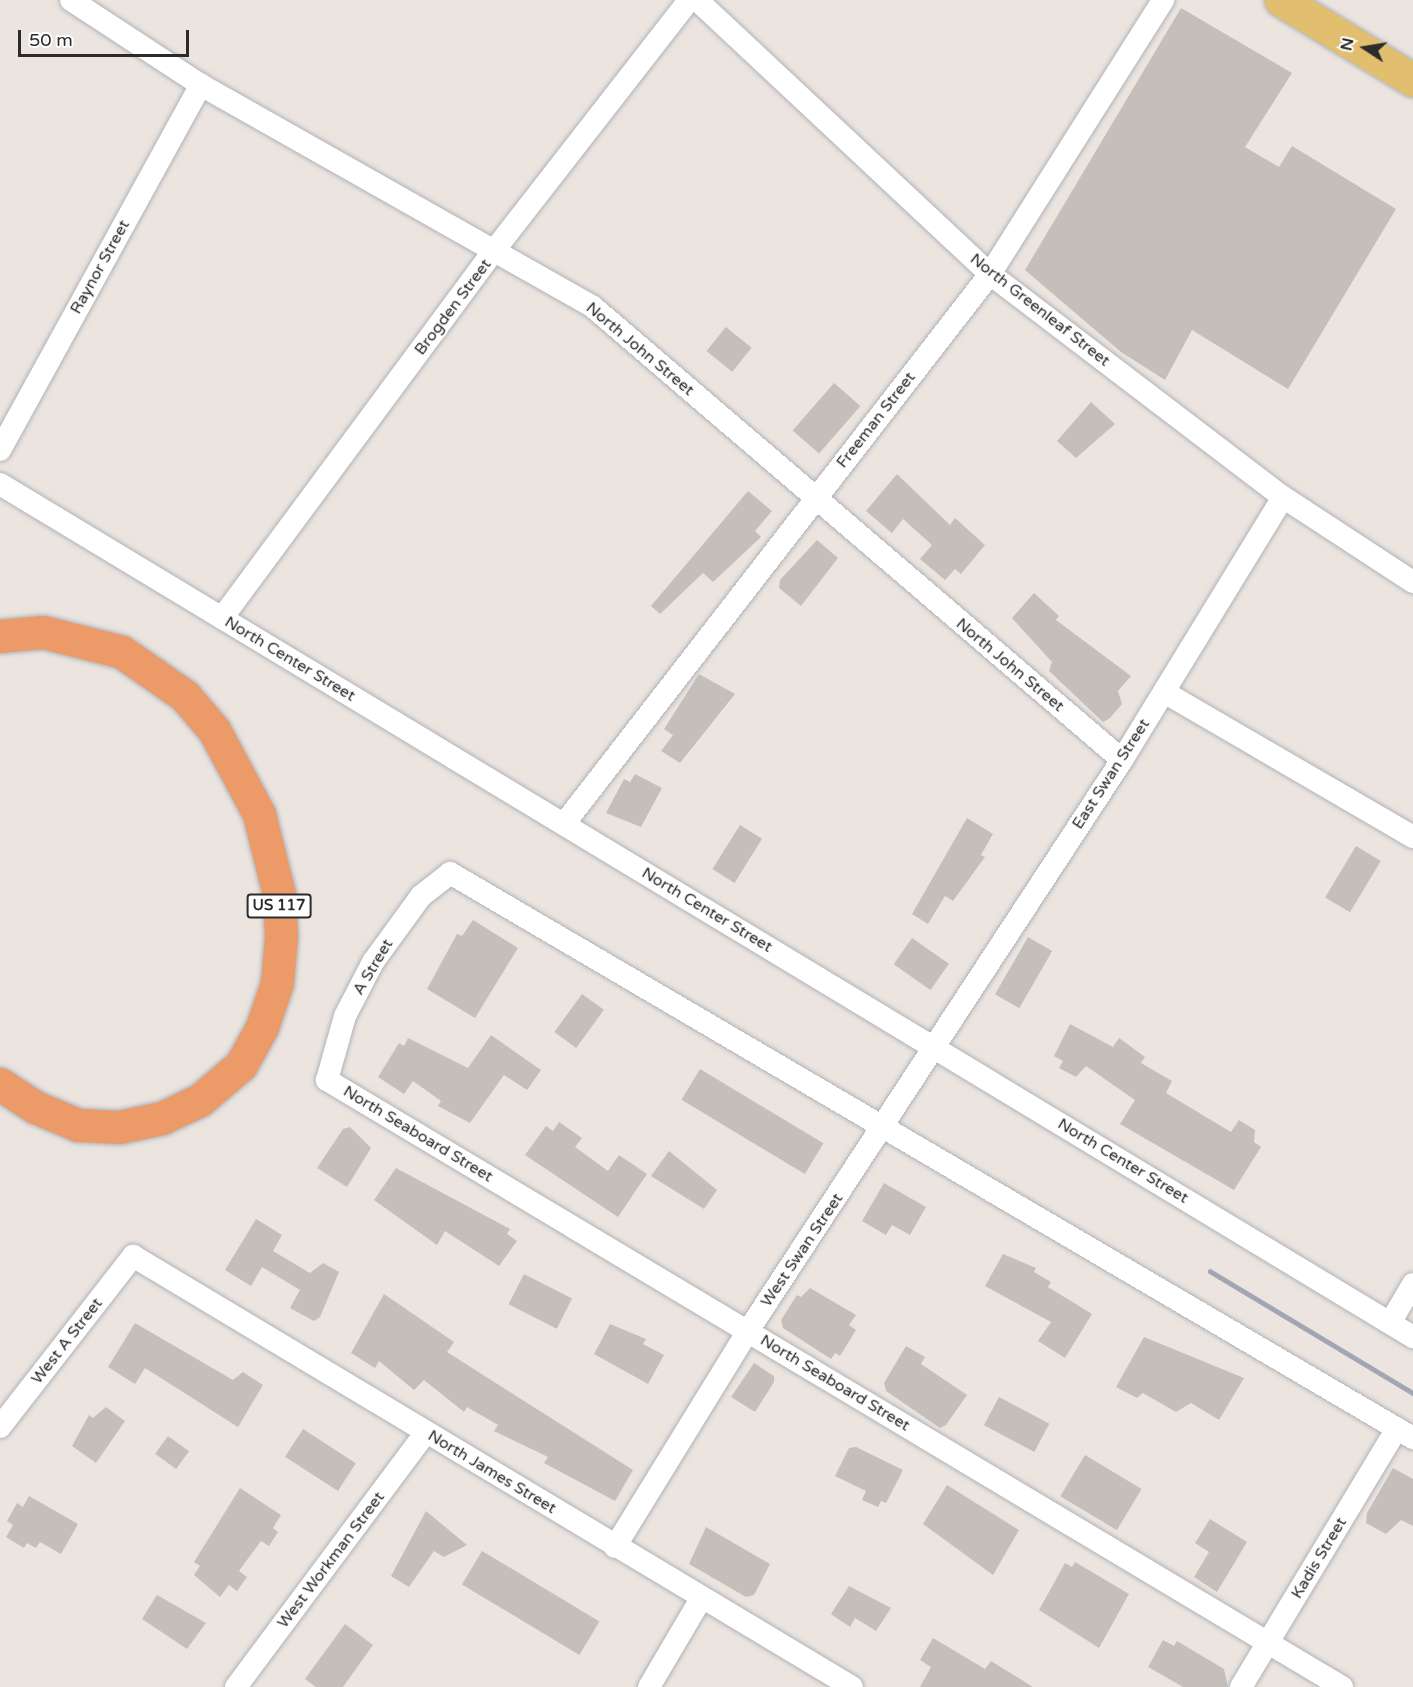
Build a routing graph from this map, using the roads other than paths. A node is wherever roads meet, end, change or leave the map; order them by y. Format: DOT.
graph roads {
  1 [pos="71,0"];
  2 [pos="689,0"];
  3 [pos="697,0"];
  4 [pos="1163,0"];
  5 [pos="1281,0"];
  6 [pos="1413,80"];
  7 [pos="201,85"];
  8 [pos="493,252"];
  9 [pos="990,274"];
  10 [pos="0,450"];
  11 [pos="0,484"];
  12 [pos="1282,497"];
  13 [pos="815,498"];
  14 [pos="1413,582"];
  15 [pos="222,618"];
  16 [pos="0,636"];
  17 [pos="1164,692"];
  18 [pos="1122,760"];
  19 [pos="564,824"];
  20 [pos="1413,837"];
  21 [pos="933,1046"];
  22 [pos="327,1080"];
  23 [pos="0,1084"];
  24 [pos="886,1126"];
  25 [pos="133,1256"];
  26 [pos="1413,1284"];
  27 [pos="1390,1323"];
  28 [pos="748,1331"];
  29 [pos="1413,1337"];
  30 [pos="0,1427"];
  31 [pos="425,1432"];
  32 [pos="1405,1433"];
  33 [pos="615,1547"];
  34 [pos="702,1597"];
  35 [pos="1268,1642"];
  36 [pos="236,1687"];
  37 [pos="649,1687"];
  38 [pos="852,1687"];
  39 [pos="1241,1687"];
  40 [pos="1342,1687"];
  1 -- 7 [label="street, North John Street"];
  2 -- 8 [label="street, Brogden Street"];
  3 -- 9 [label="street, North Greenleaf Street"];
  4 -- 9 [label="street, Freeman Street"];
  5 -- 6 [label="main road"];
  7 -- 8 [label="street, North John Street"];
  7 -- 10 [label="street, Raynor Street"];
  8 -- 13 [label="street, North John Street"];
  8 -- 15 [label="street, Brogden Street"];
  9 -- 12 [label="street, North Greenleaf Street"];
  9 -- 13 [label="street, Freeman Street"];
  11 -- 15 [label="street, North Center Street"];
  12 -- 14 [label="street, North Greenleaf Street"];
  12 -- 17 [label="street, East Swan Street"];
  13 -- 18 [label="street, North John Street"];
  13 -- 19 [label="street, Freeman Street"];
  15 -- 19 [label="street, North Center Street"];
  16 -- 23 [label="highway, US 117"];
  17 -- 18 [label="street, East Swan Street"];
  17 -- 20 [label="street"];
  18 -- 21 [label="street, East Swan Street"];
  19 -- 21 [label="street, North Center Street"];
  21 -- 24 [label="street, West Swan Street"];
  21 -- 27 [label="street, North Center Street"];
  22 -- 24 [label="street, A Street"];
  22 -- 28 [label="street, North Seaboard Street"];
  24 -- 28 [label="street, West Swan Street"];
  24 -- 32 [label="street"];
  25 -- 30 [label="street, West A Street"];
  25 -- 31 [label="street, North James Street"];
  26 -- 27 [label="street"];
  27 -- 29 [label="street, North Center Street"];
  28 -- 33 [label="street, West Swan Street"];
  28 -- 35 [label="street, North Seaboard Street"];
  31 -- 33 [label="street, North James Street"];
  31 -- 36 [label="street, West Workman Street"];
  32 -- 35 [label="street, Kadis Street"];
  33 -- 34 [label="street, North James Street"];
  34 -- 37 [label="street"];
  34 -- 38 [label="street, North James Street"];
  35 -- 39 [label="street, Kadis Street"];
  35 -- 40 [label="street, North Seaboard Street"];
}
